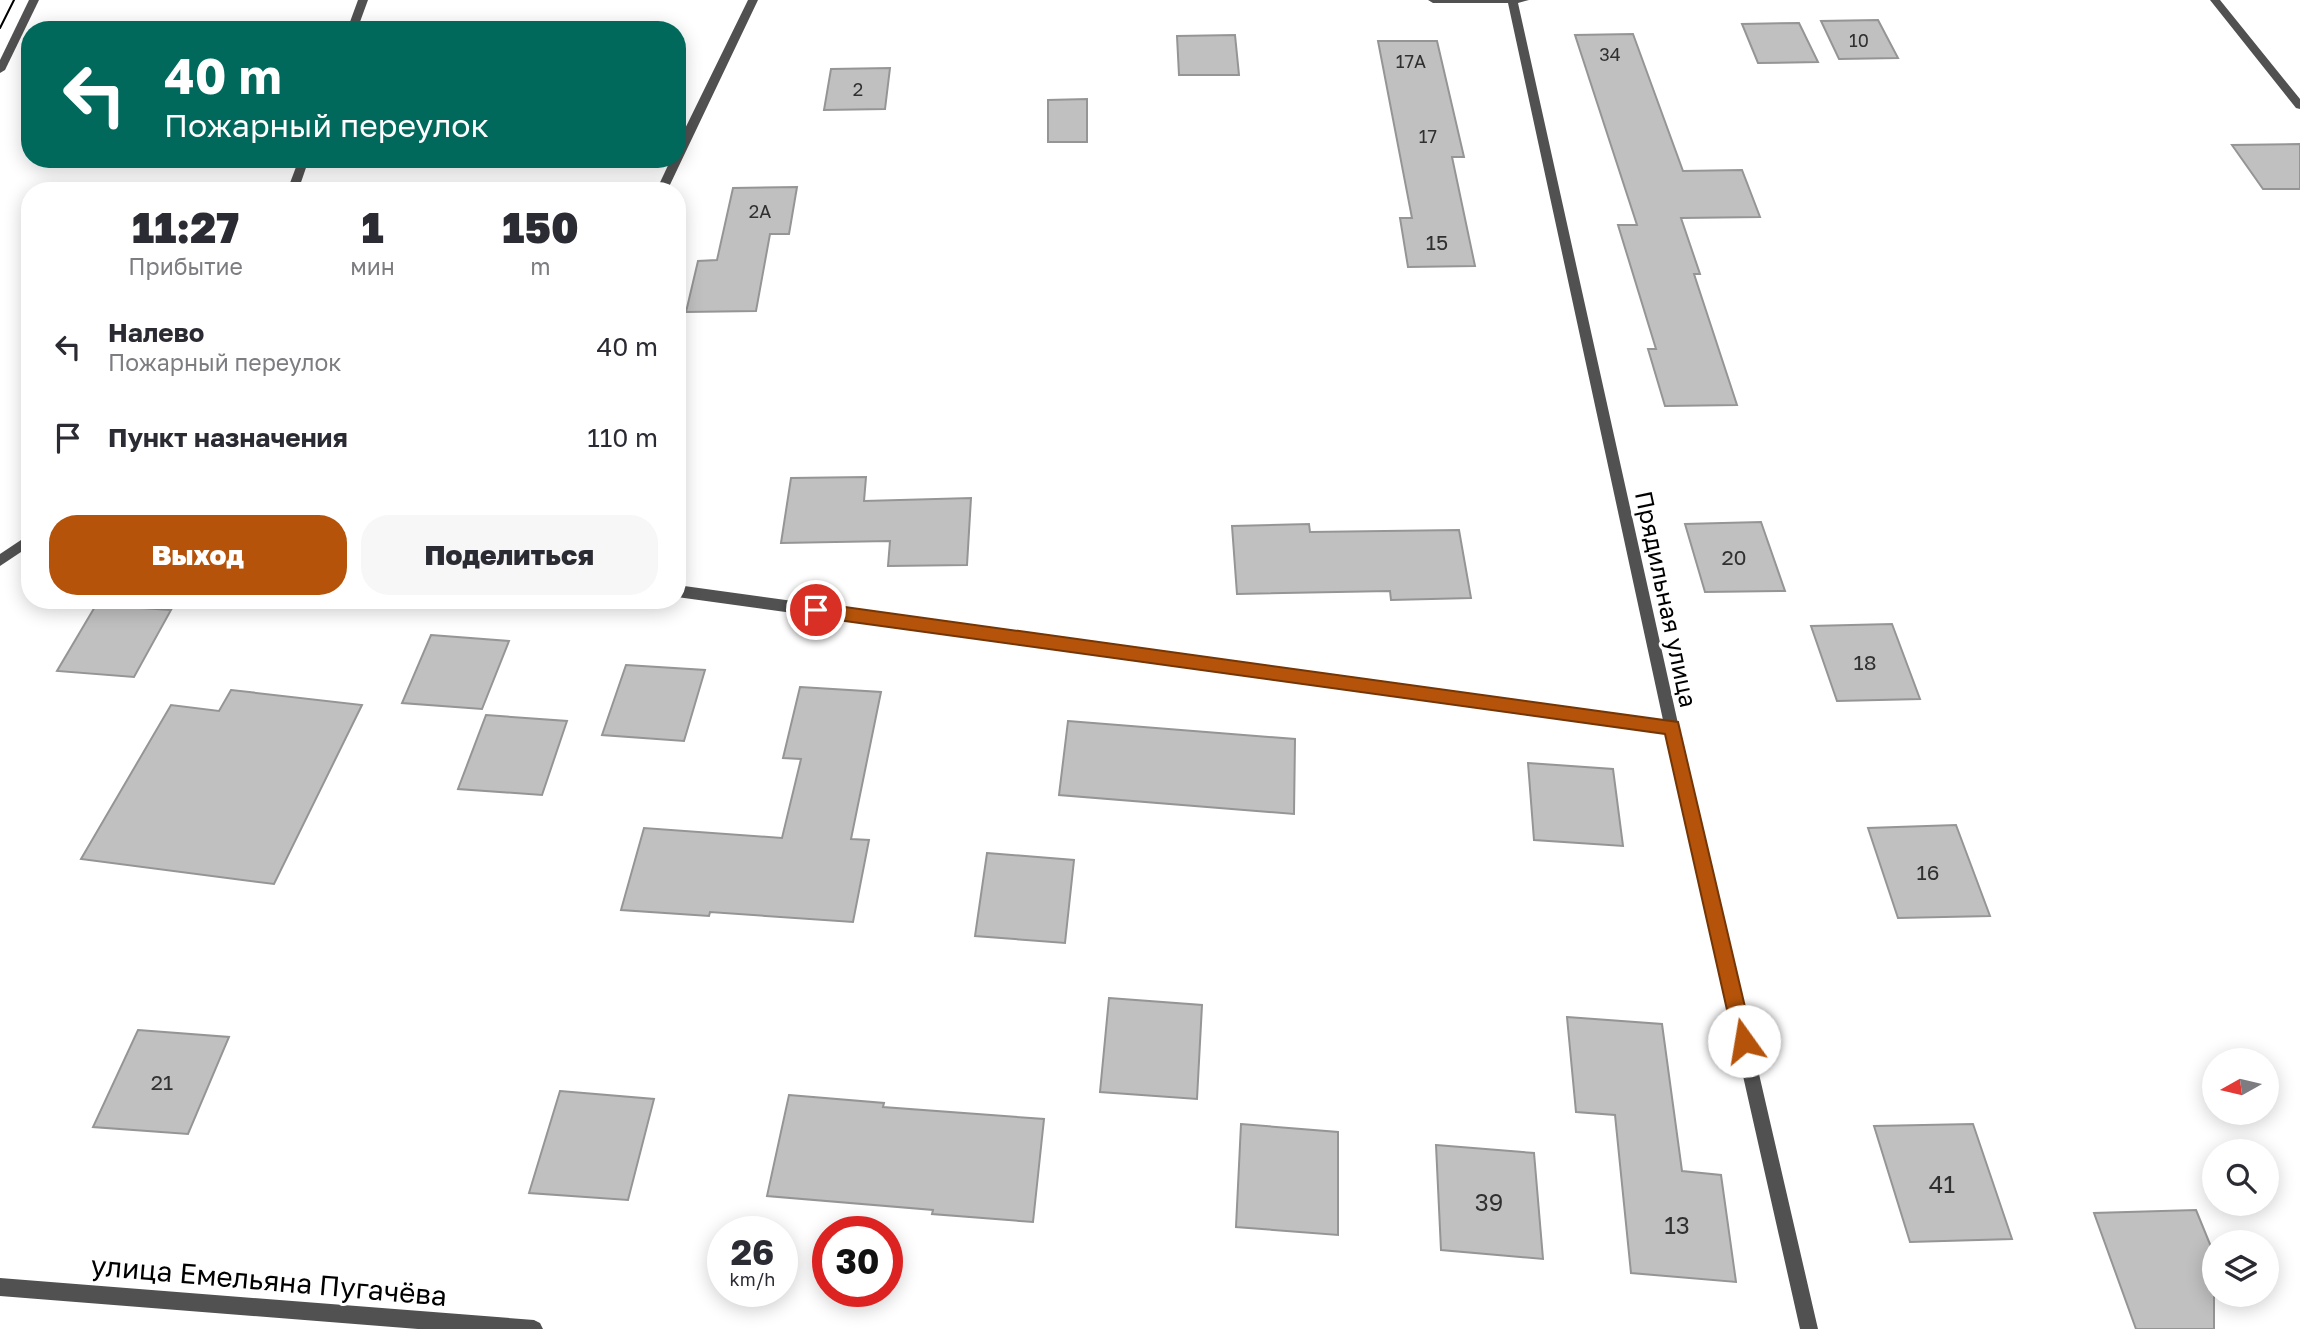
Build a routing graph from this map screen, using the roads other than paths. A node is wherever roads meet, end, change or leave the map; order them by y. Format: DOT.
graph roads {
  1 [pos="34,0"];
  2 [pos="363,0"];
  3 [pos="753,0"];
  4 [pos="1433,0"];
  5 [pos="1512,0"];
  6 [pos="1524,0"];
  7 [pos="2215,0"];
  8 [pos="24,21"];
  9 [pos="355,21"];
  10 [pos="21,27"];
  11 [pos="0,70"];
  12 [pos="2300,106"];
  13 [pos="686,139"];
  14 [pos="21,546"];
  15 [pos="0,561"];
  16 [pos="686,592"];
  17 [pos="1672,728"];
  18 [pos="0,1287"];
  19 [pos="534,1329"];
  20 [pos="1809,1329"];
  1 -- 8 [label="street"];
  2 -- 9 [label="street"];
  3 -- 13 [label="street"];
  4 -- 5 [label="street"];
  5 -- 6 [label="street"];
  5 -- 17 [label="street, Прядильная улица"];
  7 -- 12 [label="street"];
  10 -- 11 [label="street"];
  14 -- 15 [label="street"];
  16 -- 17 [label="street"];
  17 -- 20 [label="street, Прядильная улица"];
  18 -- 19 [label="street, улица Емельяна Пугачёва"];
}
